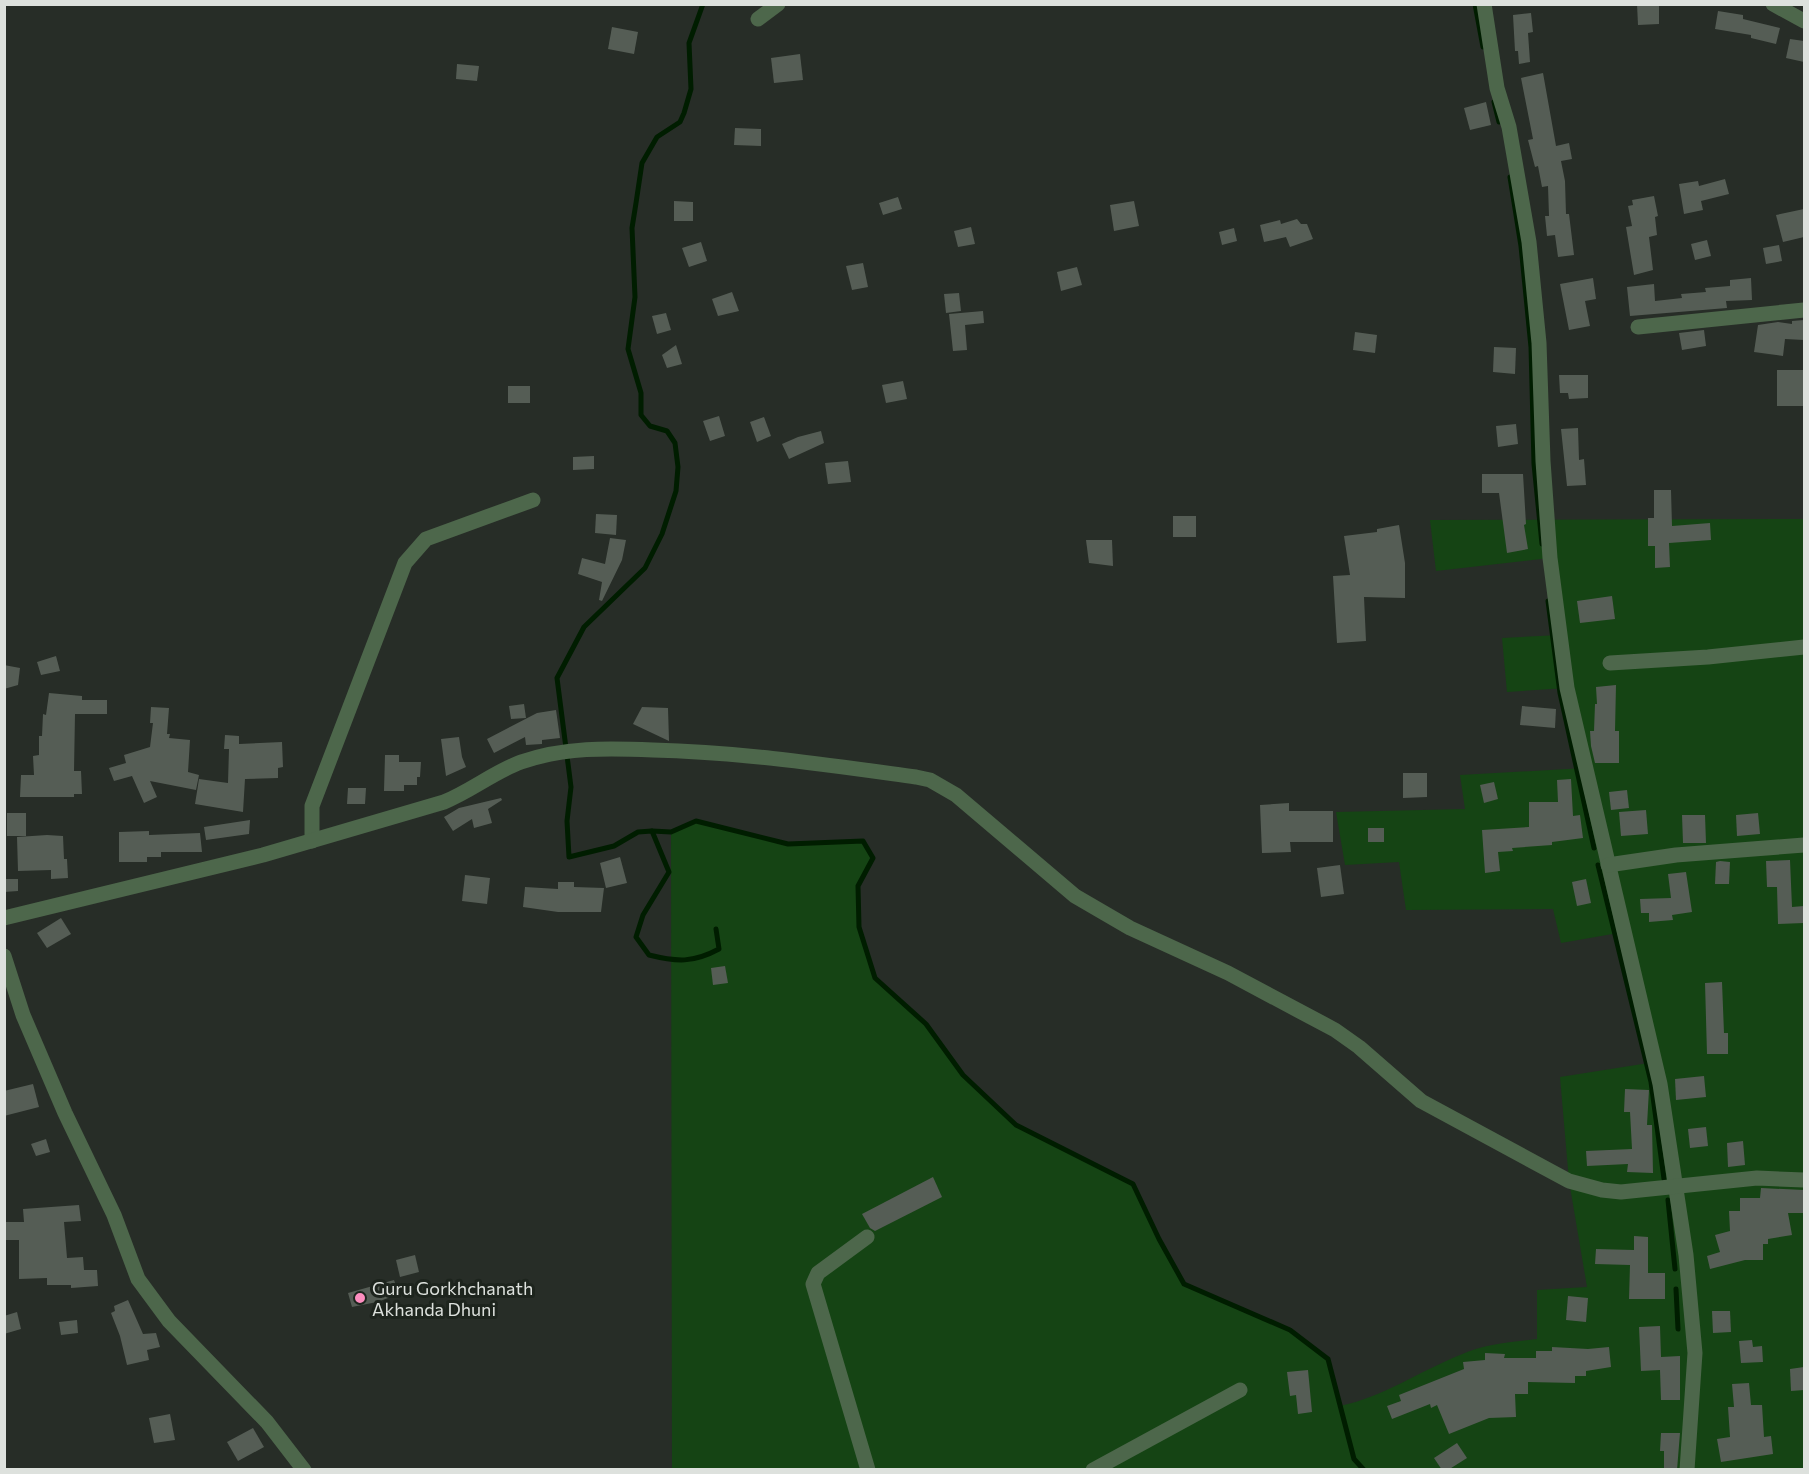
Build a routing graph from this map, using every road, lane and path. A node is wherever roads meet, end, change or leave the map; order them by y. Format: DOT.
graph roads {
  1 [pos="777,4"];
  2 [pos="1484,4"];
  3 [pos="1773,4"];
  4 [pos="758,20"];
  5 [pos="1804,21"];
  6 [pos="1804,310"];
  7 [pos="1638,327"];
  8 [pos="533,501"];
  9 [pos="1804,647"];
  10 [pos="1610,663"];
  11 [pos="312,841"];
  12 [pos="1804,845"];
  13 [pos="1608,865"];
  14 [pos="4,918"];
  15 [pos="4,956"];
  16 [pos="1804,1180"];
  17 [pos="1676,1186"];
  18 [pos="867,1237"];
  19 [pos="1240,1390"];
  20 [pos="304,1470"];
  21 [pos="868,1470"];
  22 [pos="1093,1470"];
  23 [pos="1687,1470"];
  1 -- 4 [label="street"];
  2 -- 13 [label="street"];
  3 -- 5 [label="street"];
  6 -- 7 [label="street"];
  8 -- 11 [label="street"];
  9 -- 10 [label="street"];
  11 -- 14 [label="street"];
  11 -- 17 [label="street"];
  12 -- 13 [label="street"];
  13 -- 17 [label="street"];
  15 -- 20 [label="street"];
  16 -- 17 [label="street"];
  17 -- 23 [label="street"];
  18 -- 21 [label="street"];
  19 -- 22 [label="street"];
}
